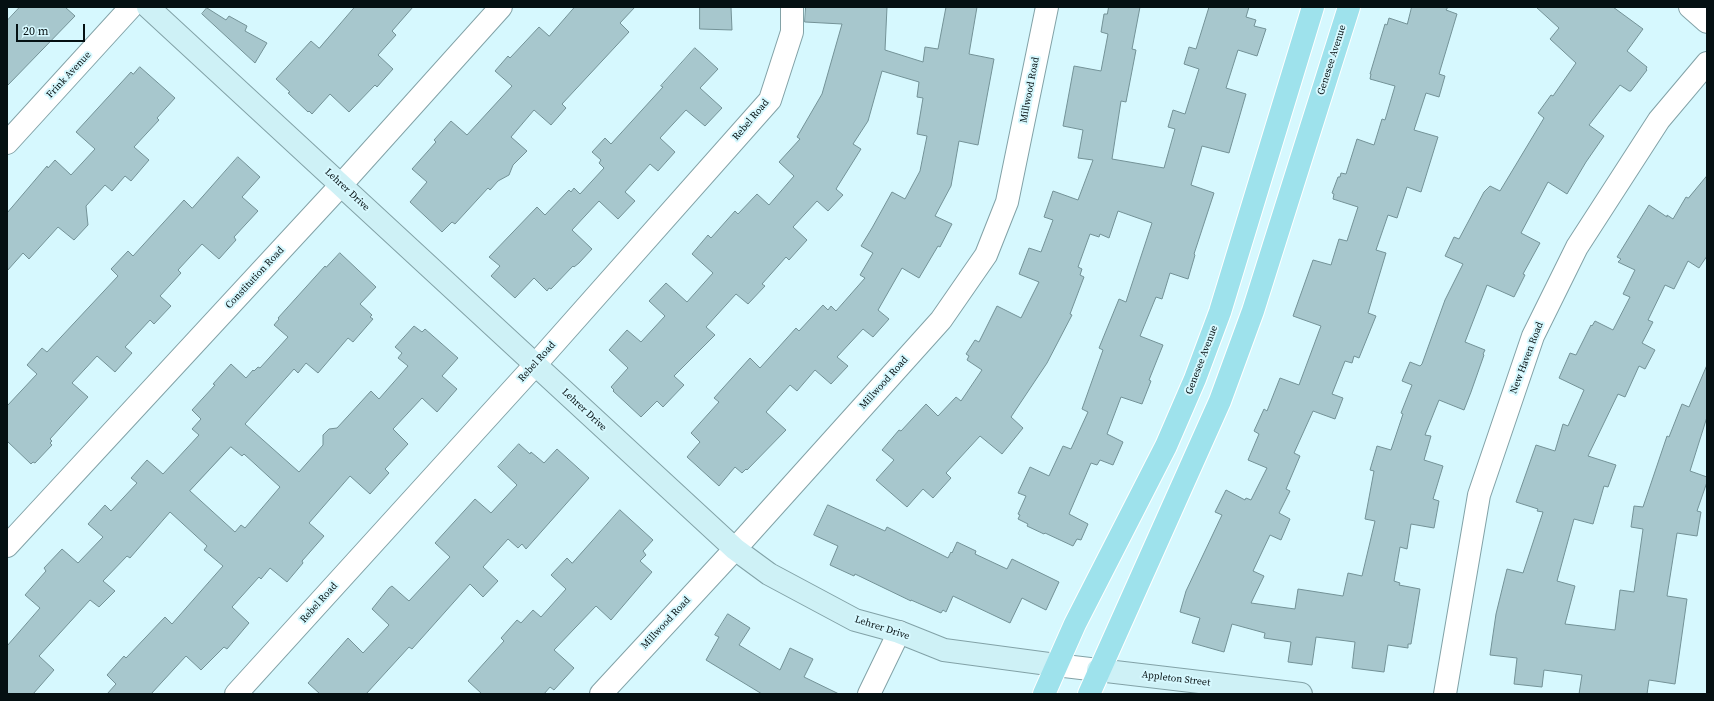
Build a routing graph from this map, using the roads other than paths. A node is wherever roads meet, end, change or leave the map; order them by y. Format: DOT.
graph roads {
  1 [pos="131,7"];
  2 [pos="148,7"];
  3 [pos="501,7"];
  4 [pos="792,7"];
  5 [pos="1047,7"];
  6 [pos="1313,7"];
  7 [pos="1349,7"];
  8 [pos="1690,7"];
  9 [pos="1707,22"];
  10 [pos="1707,63"];
  11 [pos="7,142"];
  12 [pos="341,185"];
  13 [pos="535,365"];
  14 [pos="7,546"];
  15 [pos="735,549"];
  16 [pos="899,632"];
  17 [pos="1056,665"];
  18 [pos="1098,670"];
  19 [pos="236,694"];
  20 [pos="600,694"];
  21 [pos="869,694"];
  22 [pos="1044,694"];
  23 [pos="1089,694"];
  24 [pos="1301,694"];
  25 [pos="1445,694"];
  1 -- 11 [label="street, Frink Avenue"];
  2 -- 12 [label="street, Lehrer Drive"];
  3 -- 12 [label="street, Constitution Road"];
  4 -- 13 [label="street, Rebel Road"];
  5 -- 15 [label="street, Millwood Road"];
  6 -- 17 [label="main road, Genesee Avenue"];
  7 -- 18 [label="main road, Genesee Avenue"];
  8 -- 9 [label="street"];
  10 -- 25 [label="street, New Haven Road"];
  12 -- 13 [label="street, Lehrer Drive"];
  12 -- 14 [label="street, Constitution Road"];
  13 -- 15 [label="street, Lehrer Drive"];
  13 -- 19 [label="street, Rebel Road"];
  15 -- 16 [label="street, Lehrer Drive"];
  15 -- 20 [label="street, Millwood Road"];
  16 -- 17 [label="street, Lehrer Drive"];
  16 -- 21 [label="street"];
  17 -- 18 [label="street, Lehrer Drive"];
  17 -- 22 [label="main road, Genesee Avenue"];
  18 -- 23 [label="main road, Genesee Avenue"];
  18 -- 24 [label="street, Appleton Street"];
}
